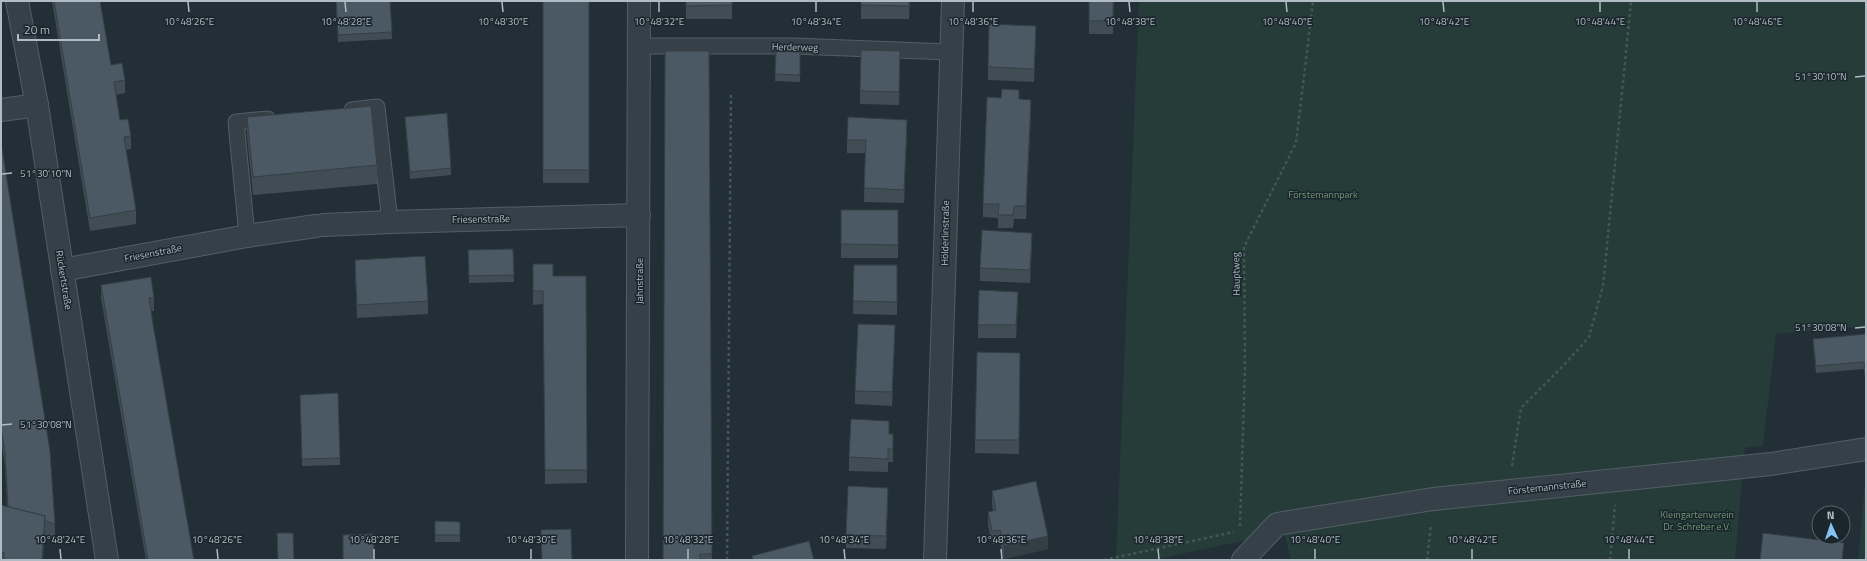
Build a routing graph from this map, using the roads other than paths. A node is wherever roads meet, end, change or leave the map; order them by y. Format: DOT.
graph roads {
  1 [pos="17,1"];
  2 [pos="639,1"];
  3 [pos="953,1"];
  4 [pos="639,46"];
  5 [pos="950,52"];
  6 [pos="37,105"];
  7 [pos="1,110"];
  8 [pos="338,111"];
  9 [pos="283,117"];
  10 [pos="639,215"];
  11 [pos="390,222"];
  12 [pos="247,236"];
  13 [pos="62,270"];
  14 [pos="1866,449"];
  15 [pos="107,560"];
  16 [pos="637,560"];
  17 [pos="936,560"];
  18 [pos="1243,560"];
  1 -- 6 [label="street, Rückertstraße"];
  2 -- 4 [label="street, Jahnstraße"];
  3 -- 5 [label="street, Hölderlinstraße"];
  4 -- 5 [label="lane, Herderweg"];
  4 -- 10 [label="street, Jahnstraße"];
  5 -- 17 [label="street, Hölderlinstraße"];
  6 -- 7 [label="street"];
  6 -- 13 [label="street, Rückertstraße"];
  8 -- 11 [label="lane"];
  9 -- 12 [label="lane"];
  10 -- 11 [label="street, Friesenstraße"];
  10 -- 16 [label="street, Jahnstraße"];
  11 -- 12 [label="street, Friesenstraße"];
  12 -- 13 [label="street, Friesenstraße"];
  13 -- 15 [label="street, Rückertstraße"];
  14 -- 18 [label="street, Förstemannstraße"];
}
